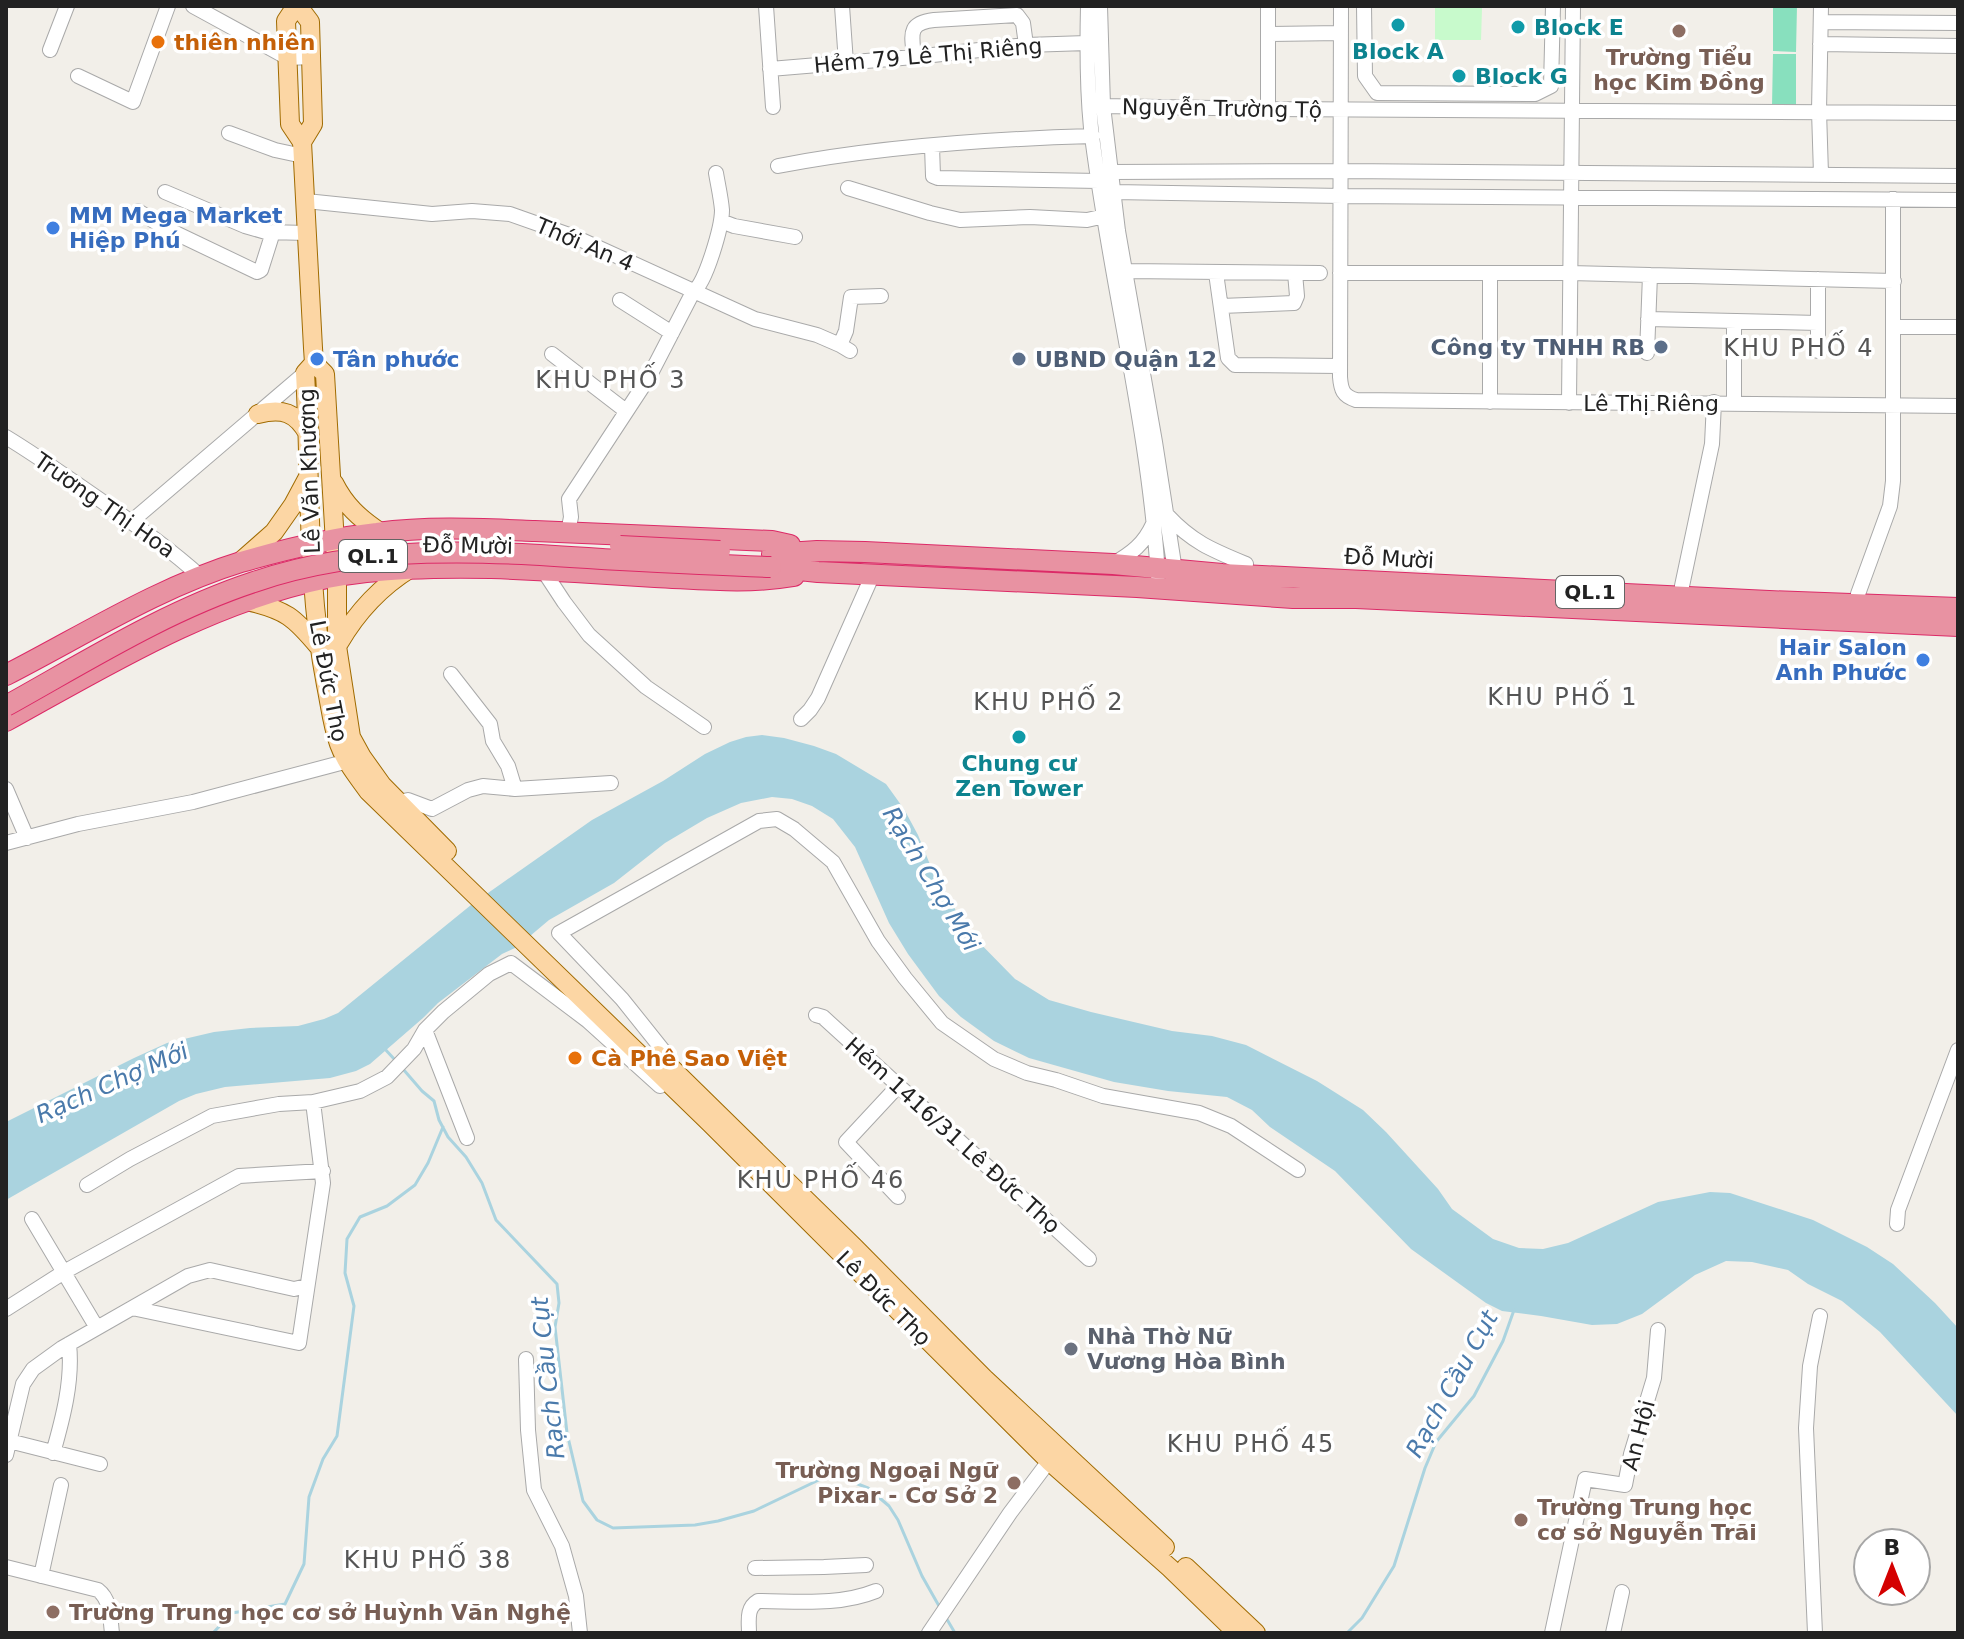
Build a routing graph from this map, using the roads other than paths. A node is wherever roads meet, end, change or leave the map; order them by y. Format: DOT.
graph roads {
  1 [pos="67,6"];
  2 [pos="168,6"];
  3 [pos="193,6"];
  4 [pos="297,6"];
  5 [pos="766,6"];
  6 [pos="842,6"];
  7 [pos="1088,6"];
  8 [pos="1100,6"];
  9 [pos="1268,6"];
  10 [pos="1341,6"];
  11 [pos="1364,6"];
  12 [pos="1553,6"];
  13 [pos="1573,6"];
  14 [pos="1821,6"];
  15 [pos="1821,22"];
  16 [pos="1958,23"];
  17 [pos="1341,33"];
  18 [pos="1268,34"];
  19 [pos="1087,43"];
  20 [pos="1820,44"];
  21 [pos="1026,45"];
  22 [pos="1958,46"];
  23 [pos="50,50"];
  24 [pos="311,57"];
  25 [pos="914,57"];
  26 [pos="288,58"];
  27 [pos="846,63"];
  28 [pos="770,69"];
  29 [pos="78,76"];
  30 [pos="1103,106"];
  31 [pos="773,107"];
  32 [pos="1268,109"];
  33 [pos="1341,109"];
  34 [pos="1571,110"];
  35 [pos="1819,111"];
  36 [pos="1958,113"];
  37 [pos="229,133"];
  38 [pos="1093,136"];
  39 [pos="932,146"];
  40 [pos="303,149"];
  41 [pos="778,166"];
  42 [pos="1342,171"];
  43 [pos="716,173"];
  44 [pos="1572,173"];
  45 [pos="1821,174"];
  46 [pos="1105,176"];
  47 [pos="1958,176"];
  48 [pos="848,188"];
  49 [pos="165,192"];
  50 [pos="1114,192"];
  51 [pos="1342,196"];
  52 [pos="1572,197"];
  53 [pos="1893,199"];
  54 [pos="1958,200"];
  55 [pos="306,201"];
  56 [pos="138,211"];
  57 [pos="1105,216"];
  58 [pos="721,221"];
  59 [pos="273,232"];
  60 [pos="307,233"];
  61 [pos="795,237"];
  62 [pos="1125,271"];
  63 [pos="1216,273"];
  64 [pos="1295,273"];
  65 [pos="1320,273"];
  66 [pos="1340,273"];
  67 [pos="1490,273"];
  68 [pos="1570,273"];
  69 [pos="1650,275"];
  70 [pos="1818,279"];
  71 [pos="1894,281"];
  72 [pos="693,292"];
  73 [pos="881,296"];
  74 [pos="620,300"];
  75 [pos="1221,306"];
  76 [pos="1648,319"];
  77 [pos="1734,321"];
  78 [pos="1818,323"];
  79 [pos="1893,327"];
  80 [pos="1958,327"];
  81 [pos="672,333"];
  82 [pos="1818,351"];
  83 [pos="1647,353"];
  84 [pos="552,354"];
  85 [pos="1340,366"];
  86 [pos="310,368"];
  87 [pos="1490,402"];
  88 [pos="1714,402"];
  89 [pos="1569,403"];
  90 [pos="1734,403"];
  91 [pos="1893,405"];
  92 [pos="1958,406"];
  93 [pos="626,411"];
  94 [pos="258,414"];
  95 [pos="309,436"];
  96 [pos="6,437"];
  97 [pos="310,474"];
  98 [pos="331,478"];
  99 [pos="1167,515"];
  100 [pos="132,521"];
  101 [pos="1153,523"];
  102 [pos="568,532"];
  103 [pos="374,533"];
  104 [pos="335,540"];
  105 [pos="311,544"];
  106 [pos="279,552"];
  107 [pos="772,560"];
  108 [pos="818,561"];
  109 [pos="239,563"];
  110 [pos="1113,564"];
  111 [pos="1246,564"];
  112 [pos="411,568"];
  113 [pos="1166,568"];
  114 [pos="543,570"];
  115 [pos="371,572"];
  116 [pos="873,574"];
  117 [pos="1222,574"];
  118 [pos="201,577"];
  119 [pos="337,577"];
  120 [pos="312,582"];
  121 [pos="1682,586"];
  122 [pos="287,589"];
  123 [pos="1161,589"];
  124 [pos="1858,594"];
  125 [pos="1293,598"];
  126 [pos="1958,599"];
  127 [pos="247,601"];
  128 [pos="1958,608"];
  129 [pos="1958,626"];
  130 [pos="1958,637"];
  131 [pos="328,646"];
  132 [pos="451,674"];
  133 [pos="6,675"];
  134 [pos="6,690"];
  135 [pos="6,706"];
  136 [pos="801,719"];
  137 [pos="6,721"];
  138 [pos="704,727"];
  139 [pos="355,759"];
  140 [pos="611,783"];
  141 [pos="6,789"];
  142 [pos="515,789"];
  143 [pos="398,802"];
  144 [pos="27,838"];
  145 [pos="6,843"];
  146 [pos="463,875"];
  147 [pos="549,946"];
  148 [pos="816,1015"];
  149 [pos="425,1030"];
  150 [pos="1958,1050"];
  151 [pos="899,1085"];
  152 [pos="661,1087"];
  153 [pos="313,1102"];
  154 [pos="467,1138"];
  155 [pos="1298,1170"];
  156 [pos="323,1171"];
  157 [pos="87,1185"];
  158 [pos="898,1197"];
  159 [pos="1898,1217"];
  160 [pos="32,1219"];
  161 [pos="1089,1259"];
  162 [pos="868,1271"];
  163 [pos="64,1272"];
  164 [pos="307,1286"];
  165 [pos="132,1308"];
  166 [pos="6,1309"];
  167 [pos="1820,1316"];
  168 [pos="97,1328"];
  169 [pos="1658,1330"];
  170 [pos="69,1344"];
  171 [pos="526,1359"];
  172 [pos="8,1448"];
  173 [pos="53,1453"];
  174 [pos="1052,1454"];
  175 [pos="100,1464"];
  176 [pos="61,1485"];
  177 [pos="866,1565"];
  178 [pos="6,1567"];
  179 [pos="755,1568"];
  180 [pos="41,1576"];
  181 [pos="876,1591"];
  182 [pos="1622,1592"];
  183 [pos="932,1628"];
  184 [pos="112,1633"];
  185 [pos="580,1633"];
  186 [pos="749,1633"];
  187 [pos="1237,1633"];
  188 [pos="1256,1633"];
  189 [pos="1552,1633"];
  190 [pos="1613,1633"];
  191 [pos="1815,1633"];
  1 -- 23 [label="street"];
  2 -- 29 [label="street"];
  3 -- 26 [label="street"];
  4 -- 24 [label="main road, Lê Văn Khương"];
  4 -- 26 [label="main road, Lê Văn Khương"];
  5 -- 28 [label="street"];
  6 -- 27 [label="street"];
  7 -- 19 [label="street"];
  8 -- 30 [label="street"];
  9 -- 18 [label="street"];
  10 -- 17 [label="street"];
  11 -- 12 [label="street"];
  13 -- 34 [label="street"];
  14 -- 15 [label="street"];
  15 -- 16 [label="street"];
  15 -- 20 [label="street"];
  17 -- 18 [label="street"];
  17 -- 33 [label="street"];
  18 -- 32 [label="street"];
  19 -- 21 [label="street, Hẻm 79 Lê Thị Riêng"];
  19 -- 38 [label="street"];
  20 -- 22 [label="street"];
  20 -- 35 [label="street"];
  21 -- 25 [label="street, Hẻm 79 Lê Thị Riêng"];
  21 -- 25 [label="street"];
  24 -- 26 [label="street"];
  24 -- 40 [label="main road, Lê Văn Khương"];
  25 -- 27 [label="street, Hẻm 79 Lê Thị Riêng"];
  26 -- 40 [label="main road, Lê Văn Khương"];
  27 -- 28 [label="street, Hẻm 79 Lê Thị Riêng"];
  28 -- 31 [label="street"];
  30 -- 32 [label="street, Nguyễn Trường Tộ"];
  30 -- 46 [label="street"];
  32 -- 33 [label="street, Nguyễn Trường Tộ"];
  33 -- 34 [label="street, Nguyễn Trường Tộ"];
  33 -- 42 [label="street"];
  34 -- 35 [label="street, Nguyễn Trường Tộ"];
  34 -- 44 [label="street"];
  35 -- 36 [label="street, Nguyễn Trường Tộ"];
  35 -- 45 [label="street"];
  37 -- 40 [label="street"];
  38 -- 39 [label="street"];
  38 -- 46 [label="street"];
  39 -- 41 [label="street"];
  39 -- 46 [label="street"];
  40 -- 55 [label="main road, Lê Văn Khương"];
  42 -- 44 [label="street"];
  42 -- 46 [label="street"];
  42 -- 51 [label="street"];
  43 -- 58 [label="street"];
  44 -- 45 [label="street"];
  44 -- 52 [label="street"];
  45 -- 47 [label="street"];
  46 -- 50 [label="street"];
  46 -- 57 [label="street"];
  48 -- 57 [label="street"];
  49 -- 59 [label="street"];
  50 -- 51 [label="street"];
  50 -- 62 [label="street"];
  51 -- 52 [label="street"];
  51 -- 66 [label="street"];
  52 -- 53 [label="street"];
  52 -- 68 [label="street"];
  53 -- 54 [label="street"];
  53 -- 71 [label="street"];
  55 -- 60 [label="main road, Lê Văn Khương"];
  55 -- 72 [label="street, Thới An 4"];
  56 -- 59 [label="street"];
  57 -- 101 [label="street"];
  58 -- 61 [label="street"];
  58 -- 72 [label="street"];
  59 -- 60 [label="street"];
  60 -- 86 [label="main road, Lê Văn Khương"];
  62 -- 63 [label="street"];
  62 -- 99 [label="street"];
  63 -- 64 [label="street"];
  63 -- 75 [label="street"];
  64 -- 65 [label="street"];
  64 -- 75 [label="street"];
  66 -- 67 [label="street"];
  66 -- 85 [label="street"];
  67 -- 68 [label="street"];
  67 -- 87 [label="street"];
  68 -- 69 [label="street"];
  68 -- 89 [label="street"];
  69 -- 70 [label="street"];
  69 -- 76 [label="street"];
  70 -- 71 [label="street"];
  70 -- 78 [label="street"];
  71 -- 79 [label="street"];
  72 -- 73 [label="street, Thới An 4"];
  72 -- 81 [label="street"];
  74 -- 81 [label="street"];
  75 -- 85 [label="street"];
  76 -- 77 [label="street"];
  76 -- 83 [label="street"];
  77 -- 78 [label="street"];
  77 -- 90 [label="street"];
  78 -- 82 [label="street"];
  79 -- 80 [label="street"];
  79 -- 91 [label="street"];
  81 -- 93 [label="street"];
  84 -- 93 [label="street"];
  85 -- 87 [label="street, Lê Thị Riêng"];
  86 -- 94 [label="street"];
  86 -- 95 [label="main road, Lê Văn Khương"];
  86 -- 98 [label="main road, Lê Văn Khương"];
  87 -- 89 [label="street, Lê Thị Riêng"];
  88 -- 89 [label="street, Lê Thị Riêng"];
  88 -- 90 [label="street, Lê Thị Riêng"];
  88 -- 121 [label="street"];
  90 -- 91 [label="street, Lê Thị Riêng"];
  91 -- 92 [label="street, Lê Thị Riêng"];
  91 -- 124 [label="street"];
  93 -- 102 [label="street"];
  94 -- 95 [label="main road"];
  94 -- 100 [label="street"];
  95 -- 97 [label="main road, Lê Văn Khương"];
  96 -- 100 [label="street, Trương Thị Hoa"];
  97 -- 105 [label="main road, Lê Văn Khương"];
  97 -- 109 [label="main road"];
  98 -- 103 [label="main road"];
  98 -- 104 [label="main road, Lê Văn Khương"];
  99 -- 111 [label="street"];
  99 -- 113 [label="street"];
  100 -- 118 [label="street, Trương Thị Hoa"];
  101 -- 110 [label="street"];
  101 -- 113 [label="street"];
  102 -- 103 [label="highway, Đỗ Mười / QL.1"];
  102 -- 108 [label="highway, Đỗ Mười / QL.1"];
  103 -- 104 [label="highway, Đỗ Mười / QL.1"];
  103 -- 115 [label="highway"];
  104 -- 105 [label="highway, Đỗ Mười / QL.1"];
  104 -- 119 [label="main road, Lê Văn Khương"];
  105 -- 106 [label="highway, Đỗ Mười / QL.1"];
  105 -- 120 [label="main road, Lê Văn Khương"];
  106 -- 109 [label="highway, Đỗ Mười / QL.1"];
  106 -- 122 [label="highway"];
  107 -- 108 [label="highway, Đỗ Mười / QL.1"];
  107 -- 134 [label="highway, QL.1, bridge"];
  107 -- 135 [label="highway, QL.1, bridge"];
  108 -- 110 [label="highway, Đỗ Mười / QL.1"];
  108 -- 114 [label="highway, Đỗ Mười / QL.1"];
  108 -- 116 [label="highway, Đỗ Mười / QL.1"];
  109 -- 118 [label="highway, Đỗ Mười / QL.1"];
  110 -- 113 [label="highway, Đỗ Mười / QL.1"];
  111 -- 117 [label="highway, QL.1"];
  111 -- 121 [label="highway, Đỗ Mười / QL.1"];
  112 -- 114 [label="highway, Đỗ Mười / QL.1"];
  112 -- 115 [label="highway, Đỗ Mười / QL.1"];
  112 -- 131 [label="main road"];
  113 -- 117 [label="highway, Đỗ Mười / QL.1"];
  113 -- 123 [label="street"];
  114 -- 138 [label="street"];
  115 -- 119 [label="highway, Đỗ Mười / QL.1"];
  116 -- 123 [label="highway, Đỗ Mười / QL.1"];
  116 -- 136 [label="street"];
  117 -- 128 [label="highway, Đỗ Mười / QL.1"];
  118 -- 133 [label="highway, Đỗ Mười / QL.1"];
  119 -- 120 [label="highway, Đỗ Mười / QL.1"];
  119 -- 131 [label="main road, Lê Đức Thọ"];
  120 -- 122 [label="highway, Đỗ Mười / QL.1"];
  120 -- 131 [label="main road, Lê Đức Thọ"];
  121 -- 124 [label="highway, Đỗ Mười / QL.1"];
  122 -- 127 [label="highway, Đỗ Mười / QL.1"];
  123 -- 125 [label="highway, Đỗ Mười / QL.1"];
  124 -- 126 [label="highway, Đỗ Mười / QL.1"];
  125 -- 129 [label="highway, Đỗ Mười / QL.1"];
  125 -- 130 [label="highway, Đỗ Mười / QL.1"];
  127 -- 131 [label="main road"];
  127 -- 137 [label="highway, Đỗ Mười / QL.1"];
  131 -- 139 [label="main road, Lê Đức Thọ"];
  132 -- 142 [label="street"];
  139 -- 143 [label="main road, Lê Đức Thọ"];
  139 -- 144 [label="street"];
  139 -- 146 [label="main road, Lê Đức Thọ"];
  140 -- 142 [label="street"];
  141 -- 144 [label="street"];
  142 -- 143 [label="street"];
  143 -- 146 [label="main road, Lê Đức Thọ"];
  144 -- 145 [label="street"];
  146 -- 147 [label="main road"];
  147 -- 155 [label="street"];
  147 -- 162 [label="main road, Lê Đức Thọ"];
  147 -- 162 [label="main road, Lê Đức Thọ"];
  148 -- 151 [label="street, Hẻm 1416/31 Lê Đức Thọ"];
  149 -- 152 [label="street"];
  149 -- 153 [label="street"];
  149 -- 154 [label="street"];
  150 -- 159 [label="street"];
  151 -- 158 [label="street"];
  151 -- 161 [label="street, Hẻm 1416/31 Lê Đức Thọ"];
  153 -- 156 [label="street"];
  153 -- 157 [label="street"];
  156 -- 163 [label="street"];
  156 -- 164 [label="street"];
  160 -- 163 [label="street"];
  162 -- 174 [label="main road, Lê Đức Thọ"];
  163 -- 166 [label="street"];
  163 -- 168 [label="street"];
  164 -- 165 [label="street"];
  164 -- 165 [label="street"];
  165 -- 168 [label="street"];
  167 -- 191 [label="street"];
  168 -- 170 [label="street"];
  169 -- 189 [label="street, An Hội"];
  170 -- 172 [label="street"];
  170 -- 173 [label="street"];
  171 -- 185 [label="street"];
  172 -- 173 [label="street"];
  173 -- 175 [label="street"];
  174 -- 183 [label="street"];
  174 -- 187 [label="main road, Lê Đức Thọ"];
  174 -- 188 [label="main road, Lê Đức Thọ"];
  176 -- 180 [label="street"];
  177 -- 179 [label="street"];
  178 -- 180 [label="street"];
  180 -- 184 [label="street"];
  181 -- 186 [label="street"];
  182 -- 190 [label="street"];
}
